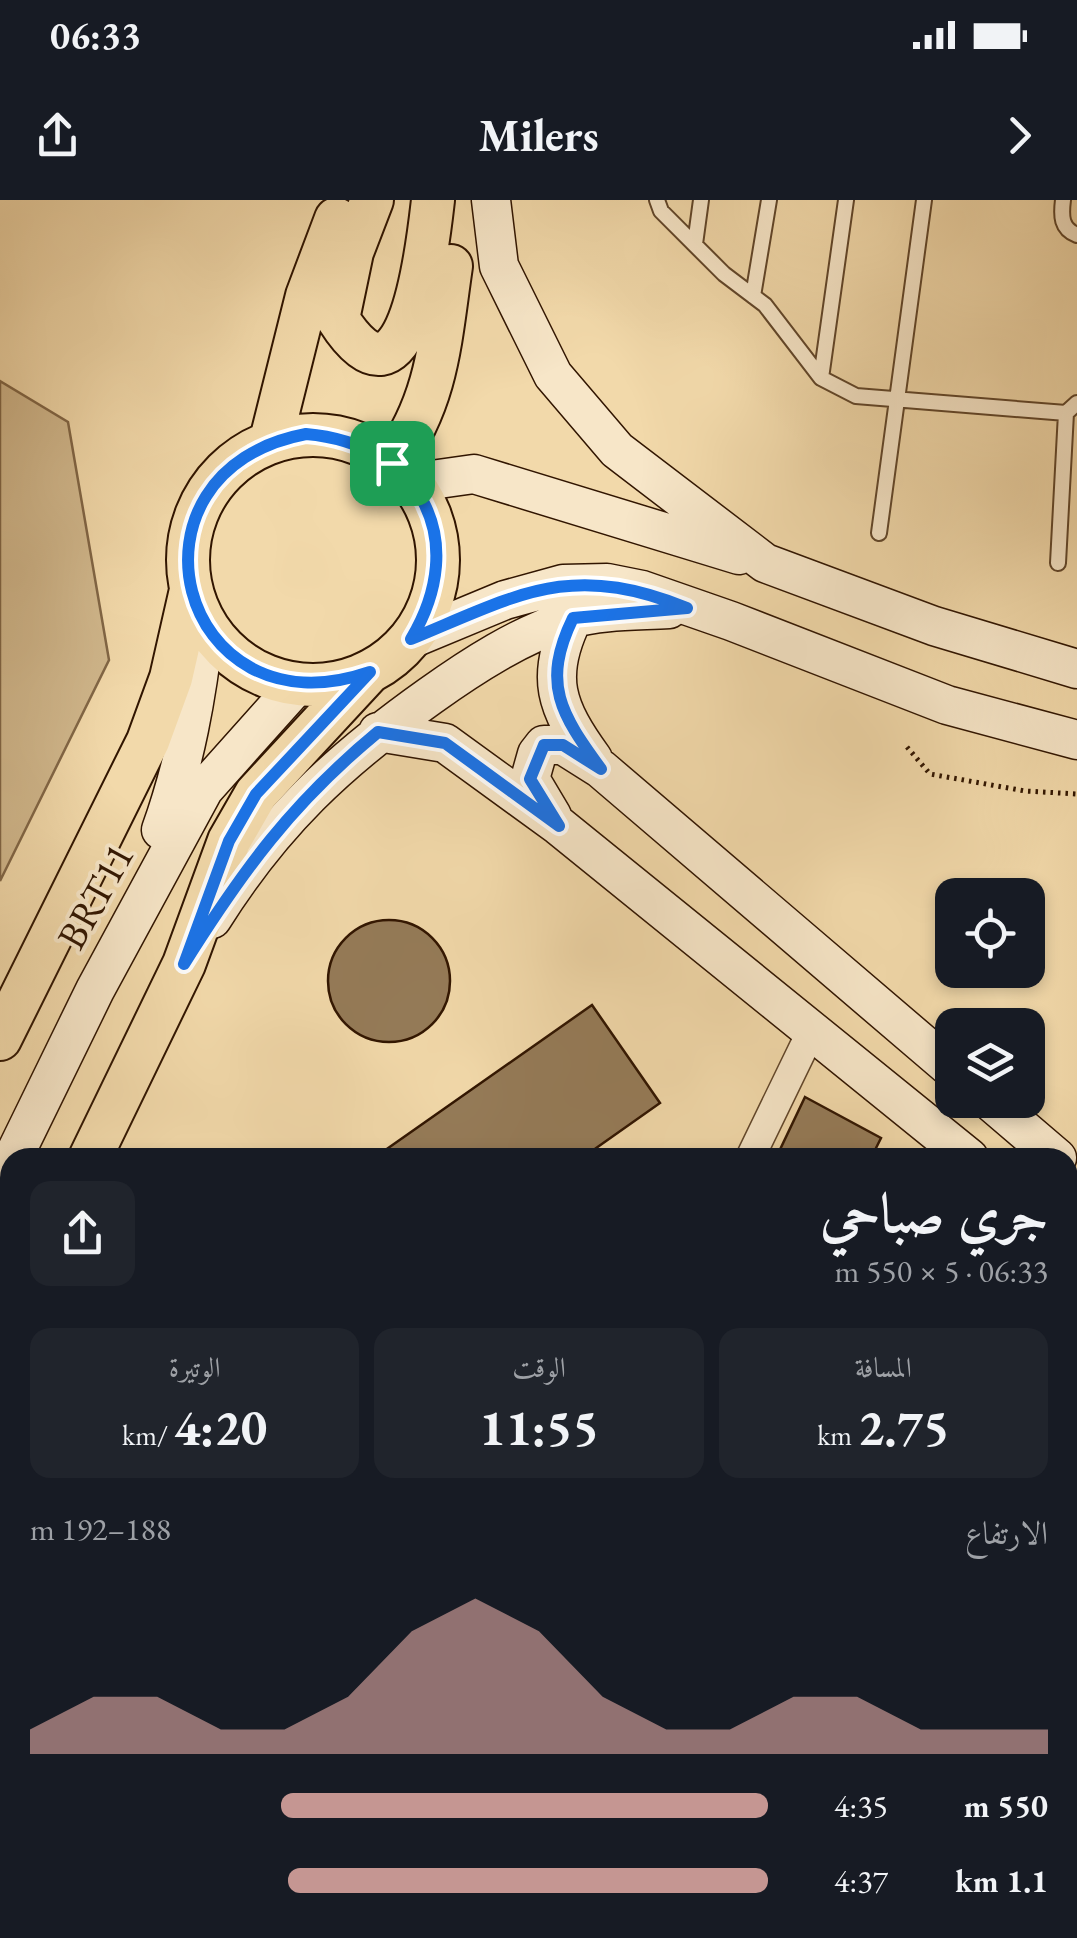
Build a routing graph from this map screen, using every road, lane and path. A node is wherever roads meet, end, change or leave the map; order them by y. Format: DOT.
graph roads {
  1 [pos="343,200"];
  2 [pos="372,200"];
  3 [pos="433,200"];
  4 [pos="461,200"];
  5 [pos="490,200"];
  6 [pos="657,200"];
  7 [pos="701,200"];
  8 [pos="769,200"];
  9 [pos="846,200"];
  10 [pos="924,200"];
  11 [pos="1063,200"];
  12 [pos="1077,235"];
  13 [pos="695,244"];
  14 [pos="753,296"];
  15 [pos="822,378"];
  16 [pos="896,398"];
  17 [pos="1072,408"];
  18 [pos="271,440"];
  19 [pos="401,473"];
  20 [pos="879,532"];
  21 [pos="1058,563"];
  22 [pos="765,564"];
  23 [pos="198,607"];
  24 [pos="687,608"];
  25 [pos="573,618"];
  26 [pos="411,639"];
  27 [pos="1077,668"];
  28 [pos="370,672"];
  29 [pos="297,685"];
  30 [pos="378,732"];
  31 [pos="1077,740"];
  32 [pos="908,747"];
  33 [pos="601,769"];
  34 [pos="1077,794"];
  35 [pos="559,826"];
  36 [pos="184,964"];
  37 [pos="96,990"];
  38 [pos="812,1032"];
  39 [pos="0,1039"];
  40 [pos="935,1054"];
  41 [pos="1010,1118"];
  42 [pos="17,1148"];
  43 [pos="95,1148"];
  44 [pos="755,1148"];
  45 [pos="956,1148"];
  46 [pos="1045,1148"];
  1 -- 18 [label="main road"];
  2 -- 3 [label="main road"];
  4 -- 19 [label="main road"];
  5 -- 22 [label="main road"];
  6 -- 13 [label="lane"];
  7 -- 13 [label="lane"];
  8 -- 14 [label="lane"];
  9 -- 15 [label="lane"];
  10 -- 16 [label="lane"];
  11 -- 12 [label="lane"];
  13 -- 14 [label="lane"];
  14 -- 15 [label="lane"];
  15 -- 16 [label="lane"];
  16 -- 17 [label="lane"];
  16 -- 20 [label="lane"];
  17 -- 21 [label="lane"];
  18 -- 19 [label="main road"];
  18 -- 23 [label="main road"];
  19 -- 22 [label="main road"];
  19 -- 26 [label="main road"];
  22 -- 27 [label="main road"];
  23 -- 29 [label="main road"];
  23 -- 37 [label="main road, BRT11"];
  23 -- 39 [label="main road"];
  24 -- 25 [label="main road"];
  24 -- 26 [label="main road"];
  24 -- 31 [label="main road"];
  25 -- 30 [label="main road"];
  25 -- 33 [label="main road"];
  26 -- 28 [label="main road"];
  28 -- 29 [label="main road"];
  28 -- 36 [label="main road"];
  29 -- 37 [label="main road, BRT11"];
  30 -- 35 [label="main road"];
  30 -- 36 [label="main road"];
  32 -- 34 [label="path"];
  33 -- 35 [label="main road"];
  33 -- 40 [label="main road"];
  35 -- 38 [label="main road"];
  36 -- 43 [label="main road"];
  37 -- 42 [label="main road"];
  38 -- 44 [label="street"];
  38 -- 45 [label="main road"];
  41 -- 46 [label="main road"];
}
